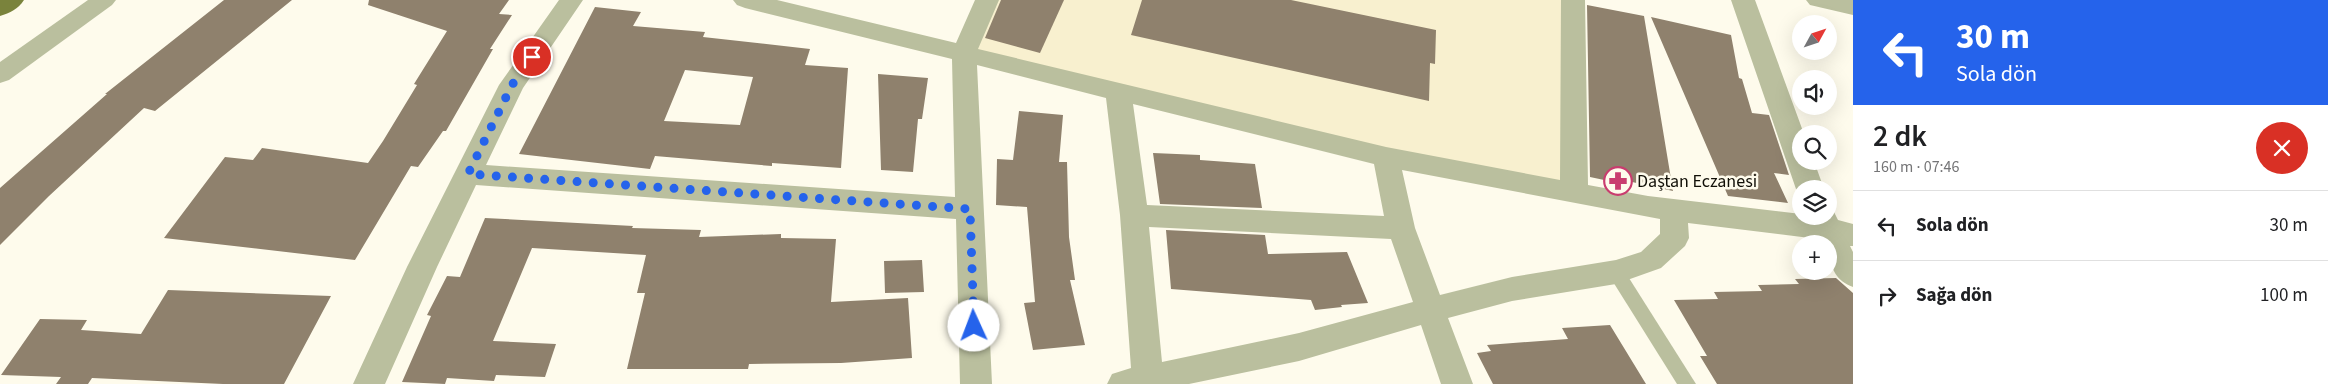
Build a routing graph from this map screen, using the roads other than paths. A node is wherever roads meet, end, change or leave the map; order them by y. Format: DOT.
graph roads {
  1 [pos="12,0"];
  2 [pos="104,0"];
  3 [pos="571,0"];
  4 [pos="745,0"];
  5 [pos="987,0"];
  6 [pos="1573,0"];
  7 [pos="1744,0"];
  8 [pos="1818,0"];
  9 [pos="1853,7"];
  10 [pos="0,8"];
  11 [pos="964,53"];
  12 [pos="0,74"];
  13 [pos="1118,90"];
  14 [pos="1386,157"];
  15 [pos="468,174"];
  16 [pos="1807,180"];
  17 [pos="1574,193"];
  18 [pos="970,209"];
  19 [pos="1673,210"];
  20 [pos="1134,215"];
  21 [pos="1835,227"];
  22 [pos="1401,228"];
  23 [pos="1616,272"];
  24 [pos="1853,275"];
  25 [pos="1429,310"];
  26 [pos="1136,382"];
  27 [pos="369,384"];
  28 [pos="976,384"];
  29 [pos="1457,384"];
  30 [pos="1687,384"];
  1 -- 10 [label="highway"];
  2 -- 12 [label="street"];
  3 -- 15 [label="street"];
  4 -- 11 [label="street"];
  5 -- 11 [label="street"];
  6 -- 17 [label="street"];
  7 -- 16 [label="street"];
  8 -- 9 [label="street"];
  11 -- 13 [label="street"];
  11 -- 18 [label="street"];
  13 -- 14 [label="street"];
  13 -- 20 [label="street"];
  14 -- 17 [label="street"];
  14 -- 22 [label="street"];
  15 -- 18 [label="street"];
  15 -- 27 [label="street"];
  17 -- 19 [label="street"];
  18 -- 28 [label="street"];
  19 -- 21 [label="street"];
  19 -- 23 [label="street"];
  20 -- 22 [label="street"];
  20 -- 26 [label="street"];
  21 -- 24 [label="street"];
  22 -- 25 [label="street"];
  23 -- 25 [label="street"];
  23 -- 30 [label="lane"];
  25 -- 26 [label="street"];
  25 -- 29 [label="street"];
}
